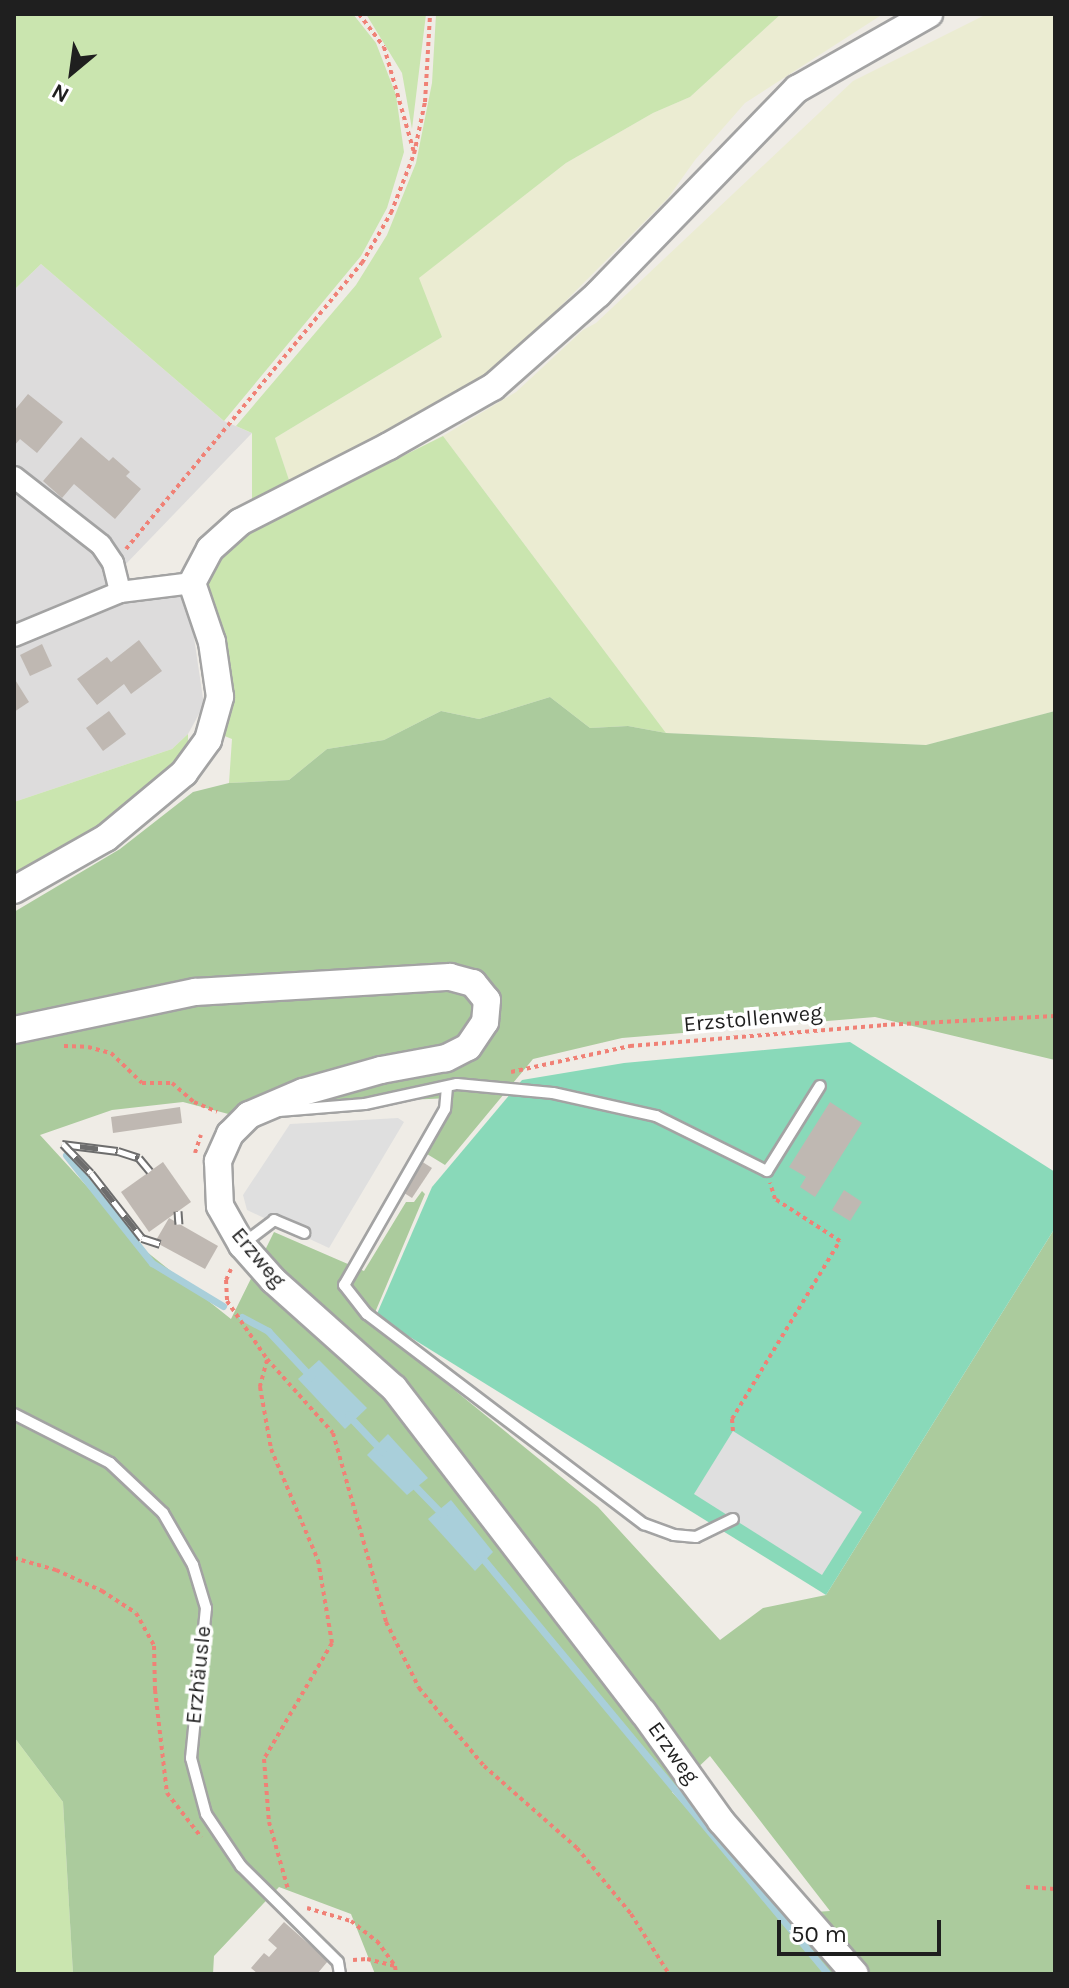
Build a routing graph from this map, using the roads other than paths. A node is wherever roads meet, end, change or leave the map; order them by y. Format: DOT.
graph roads {
  1 [pos="929,14"];
  2 [pos="14,477"];
  3 [pos="192,583"];
  4 [pos="120,592"];
  5 [pos="14,636"];
  6 [pos="14,890"];
  7 [pos="14,1030"];
  8 [pos="820,1086"];
  9 [pos="447,1087"];
  10 [pos="261,1111"];
  11 [pos="304,1233"];
  12 [pos="242,1245"];
  13 [pos="14,1414"];
  14 [pos="733,1519"];
  15 [pos="340,1974"];
  16 [pos="855,1974"];
  1 -- 3 [label="street"];
  2 -- 4 [label="street"];
  3 -- 4 [label="street"];
  3 -- 6 [label="street"];
  4 -- 5 [label="street"];
  7 -- 10 [label="street, Erzweg"];
  8 -- 9 [label="lane"];
  9 -- 10 [label="lane"];
  9 -- 14 [label="lane"];
  10 -- 12 [label="street, Erzweg"];
  11 -- 12 [label="lane"];
  12 -- 16 [label="street, Erzweg"];
  13 -- 15 [label="lane, Erzhäusle"];
}
